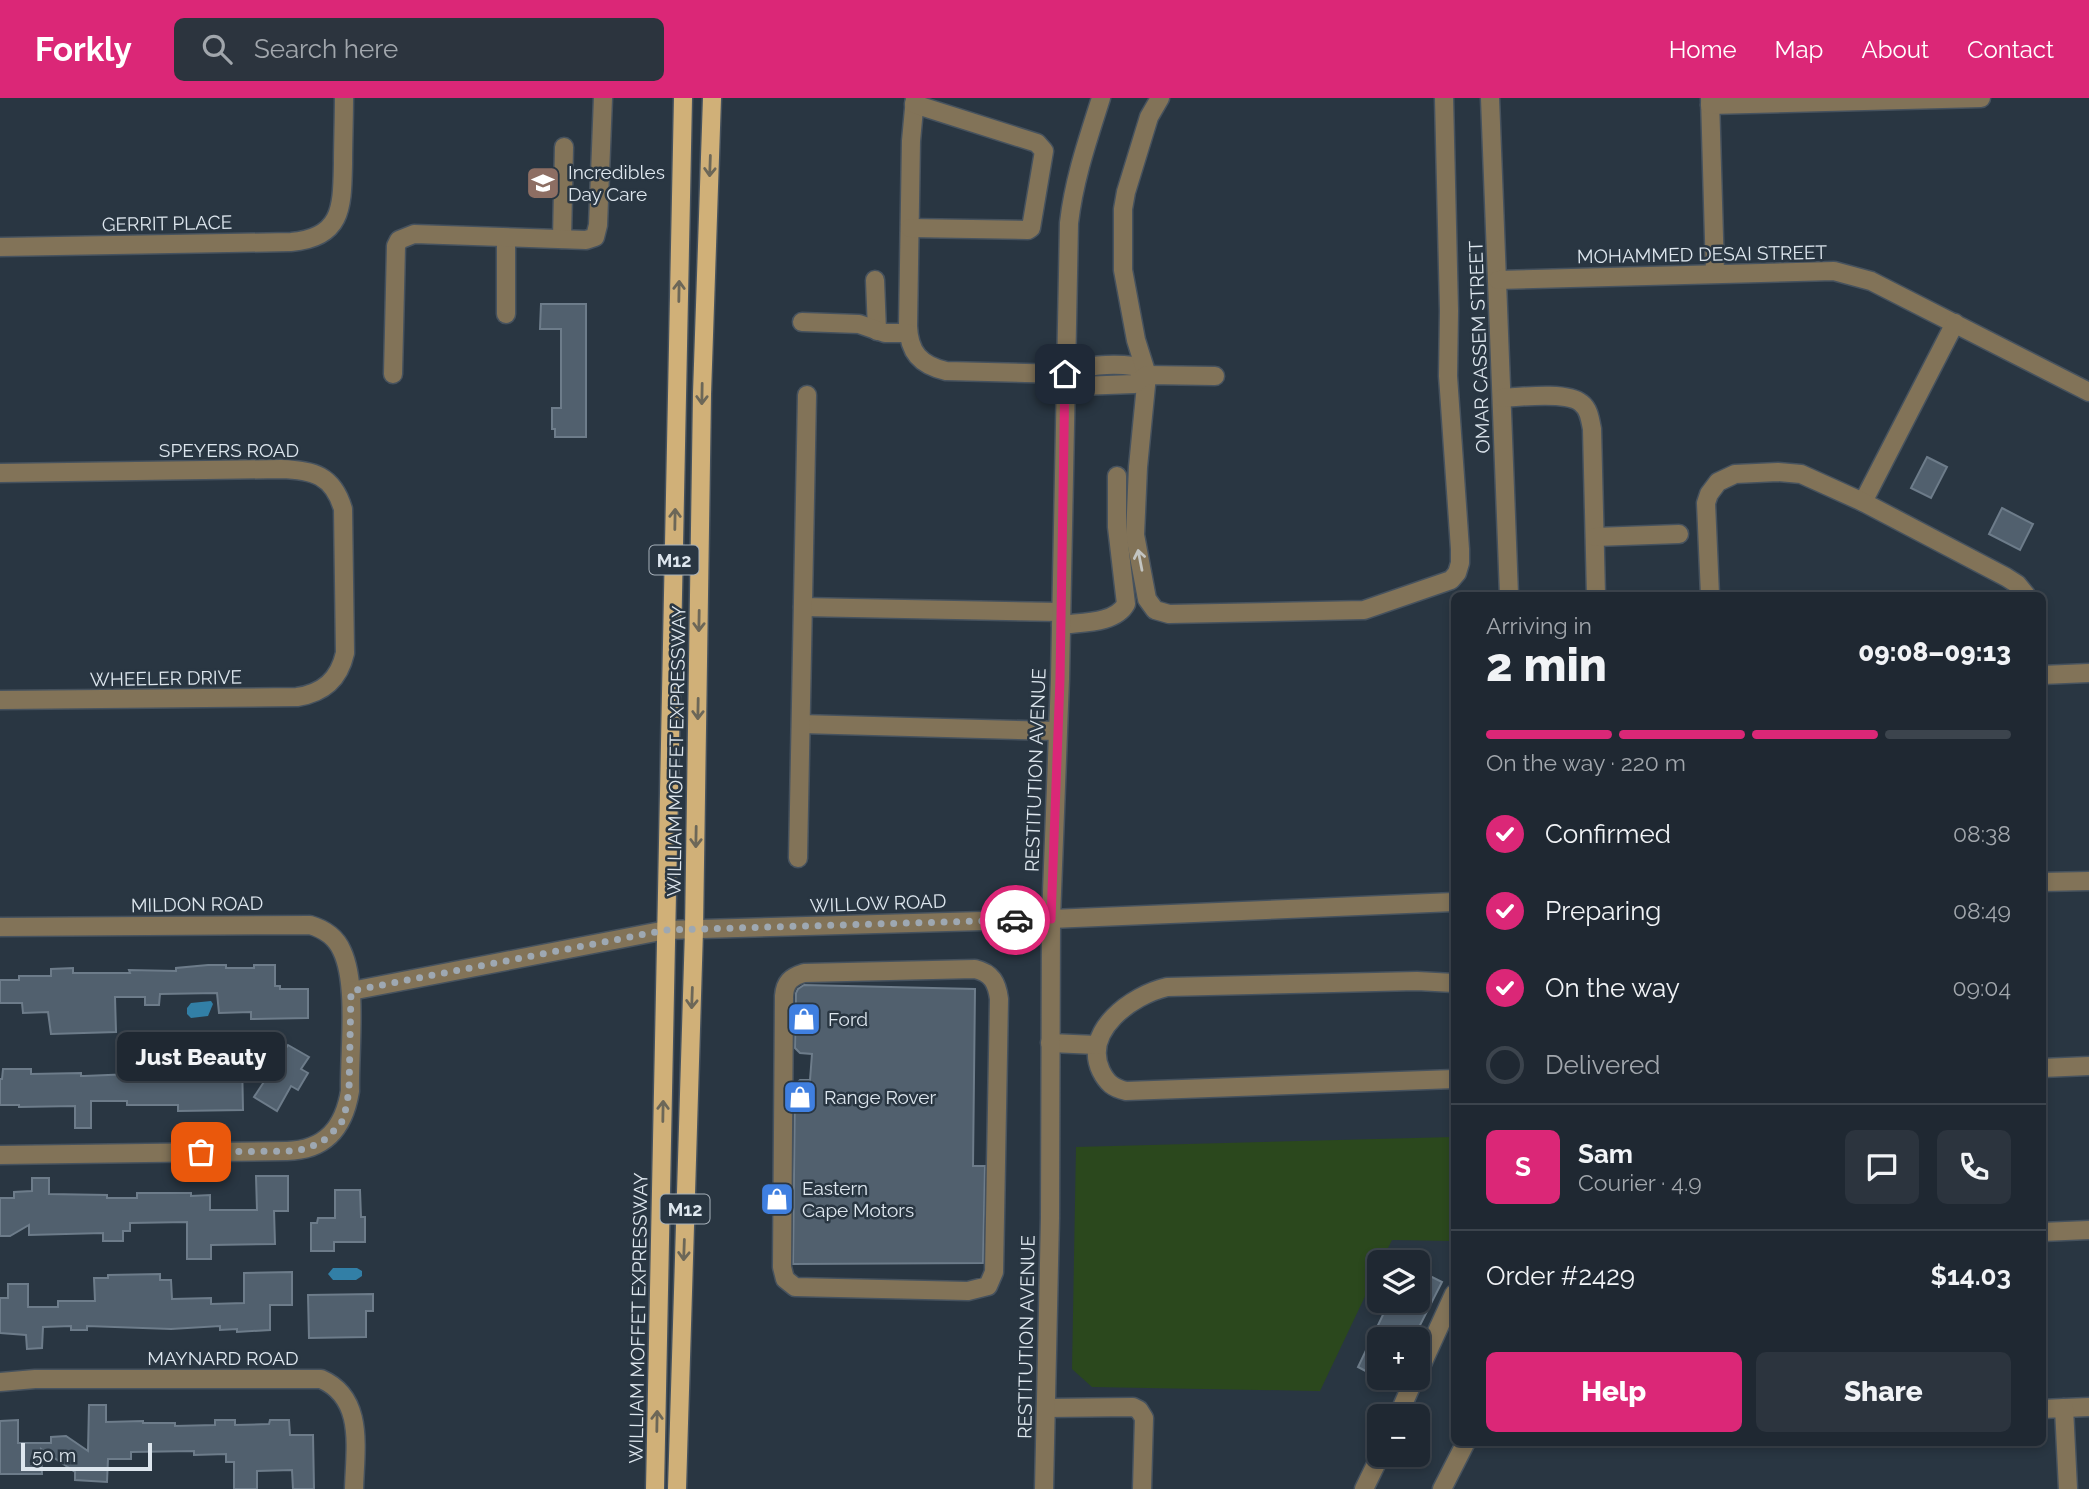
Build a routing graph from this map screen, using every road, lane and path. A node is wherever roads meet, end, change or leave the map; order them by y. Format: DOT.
graph roads {
  1 [pos="344,98"];
  2 [pos="603,98"];
  3 [pos="683,98"];
  4 [pos="712,98"];
  5 [pos="1101,98"];
  6 [pos="1160,98"];
  7 [pos="1444,98"];
  8 [pos="1490,98"];
  9 [pos="1981,98"];
  10 [pos="914,101"];
  11 [pos="1710,102"];
  12 [pos="565,147"];
  13 [pos="910,228"];
  14 [pos="506,238"];
  15 [pos="562,239"];
  16 [pos="0,247"];
  17 [pos="1715,273"];
  18 [pos="875,280"];
  19 [pos="1498,280"];
  20 [pos="506,314"];
  21 [pos="802,322"];
  22 [pos="1955,323"];
  23 [pos="877,331"];
  24 [pos="908,334"];
  25 [pos="393,374"];
  26 [pos="1065,374"];
  27 [pos="1147,375"];
  28 [pos="1215,376"];
  29 [pos="2089,392"];
  30 [pos="807,395"];
  31 [pos="1502,398"];
  32 [pos="0,473"];
  33 [pos="1117,475"];
  34 [pos="1863,502"];
  35 [pos="1679,534"];
  36 [pos="1595,537"];
  37 [pos="1509,592"];
  38 [pos="1596,592"];
  39 [pos="1710,592"];
  40 [pos="2024,592"];
  41 [pos="803,607"];
  42 [pos="1061,618"];
  43 [pos="2089,673"];
  44 [pos="2046,675"];
  45 [pos="329,684"];
  46 [pos="0,700"];
  47 [pos="801,724"];
  48 [pos="1058,731"];
  49 [pos="798,858"];
  50 [pos="2089,881"];
  51 [pos="2046,882"];
  52 [pos="1451,902"];
  53 [pos="1051,919"];
  54 [pos="0,927"];
  55 [pos="666,930"];
  56 [pos="695,930"];
  57 [pos="1451,983"];
  58 [pos="351,991"];
  59 [pos="1050,1043"];
  60 [pos="1097,1045"];
  61 [pos="2089,1066"];
  62 [pos="2046,1068"];
  63 [pos="1451,1079"];
  64 [pos="0,1155"];
  65 [pos="2089,1230"];
  66 [pos="2046,1232"];
  67 [pos="789,1283"];
  68 [pos="1451,1300"];
  69 [pos="1430,1345"];
  70 [pos="0,1382"];
  71 [pos="2089,1407"];
  72 [pos="1046,1408"];
  73 [pos="2064,1408"];
  74 [pos="2046,1409"];
  75 [pos="1464,1446"];
  76 [pos="1375,1467"];
  77 [pos="354,1489"];
  78 [pos="656,1489"];
  79 [pos="677,1489"];
  80 [pos="1044,1489"];
  81 [pos="1142,1489"];
  82 [pos="1364,1489"];
  83 [pos="1442,1489"];
  84 [pos="2068,1489"];
  1 -- 16 [label="street, GERRIT PLACE"];
  2 -- 15 [label="street"];
  55 -- 3 [label="main road, WILLIAM MOFFET EXPRESSWAY / M12, one-way"];
  4 -- 56 [label="main road, WILLIAM MOFFET EXPRESSWAY / M12, one-way"];
  5 -- 26 [label="street, RESTITUTION AVENUE"];
  6 -- 27 [label="street"];
  7 -- 27 [label="street, one-way"];
  8 -- 19 [label="street, OMAR CASSEM STREET"];
  9 -- 11 [label="street"];
  10 -- 13 [label="street"];
  10 -- 13 [label="street"];
  11 -- 17 [label="street"];
  12 -- 15 [label="street"];
  13 -- 24 [label="street"];
  14 -- 15 [label="street"];
  14 -- 20 [label="street"];
  14 -- 25 [label="street"];
  17 -- 19 [label="street, MOHAMMED DESAI STREET"];
  17 -- 22 [label="street, MOHAMMED DESAI STREET"];
  18 -- 23 [label="street"];
  19 -- 31 [label="street, OMAR CASSEM STREET"];
  21 -- 23 [label="street"];
  22 -- 29 [label="street, MOHAMMED DESAI STREET"];
  22 -- 34 [label="street"];
  23 -- 24 [label="street"];
  24 -- 26 [label="street"];
  26 -- 27 [label="street"];
  26 -- 42 [label="street, RESTITUTION AVENUE"];
  27 -- 28 [label="street"];
  30 -- 41 [label="street"];
  31 -- 36 [label="street"];
  31 -- 37 [label="street, OMAR CASSEM STREET"];
  32 -- 45 [label="street, SPEYERS ROAD"];
  33 -- 42 [label="street"];
  34 -- 39 [label="street"];
  34 -- 40 [label="street"];
  35 -- 36 [label="street"];
  36 -- 38 [label="street"];
  41 -- 42 [label="street"];
  41 -- 47 [label="street"];
  42 -- 48 [label="street, RESTITUTION AVENUE"];
  43 -- 44 [label="street"];
  45 -- 46 [label="street, WHEELER DRIVE"];
  47 -- 48 [label="street"];
  47 -- 49 [label="street"];
  48 -- 53 [label="street, RESTITUTION AVENUE"];
  50 -- 51 [label="street"];
  52 -- 53 [label="street, WILLOW ROAD"];
  53 -- 56 [label="street, WILLOW ROAD"];
  53 -- 59 [label="street, RESTITUTION AVENUE"];
  54 -- 58 [label="street, MILDON ROAD"];
  55 -- 56 [label="street, WILLOW ROAD"];
  55 -- 58 [label="street, WILLOW ROAD"];
  78 -- 55 [label="main road, WILLIAM MOFFET EXPRESSWAY / M12, one-way"];
  56 -- 79 [label="main road, WILLIAM MOFFET EXPRESSWAY / M12, one-way"];
  57 -- 60 [label="street"];
  58 -- 64 [label="street, MILDON ROAD"];
  59 -- 60 [label="street"];
  59 -- 72 [label="street, RESTITUTION AVENUE"];
  60 -- 63 [label="street"];
  61 -- 62 [label="street"];
  65 -- 66 [label="street"];
  67 -- 67 [label="street"];
  68 -- 69 [label="street"];
  70 -- 77 [label="street, MAYNARD ROAD"];
  71 -- 73 [label="street"];
  72 -- 80 [label="street, RESTITUTION AVENUE"];
  72 -- 81 [label="street"];
  73 -- 74 [label="street"];
  73 -- 84 [label="street"];
  75 -- 83 [label="street"];
  76 -- 82 [label="street"];
}
